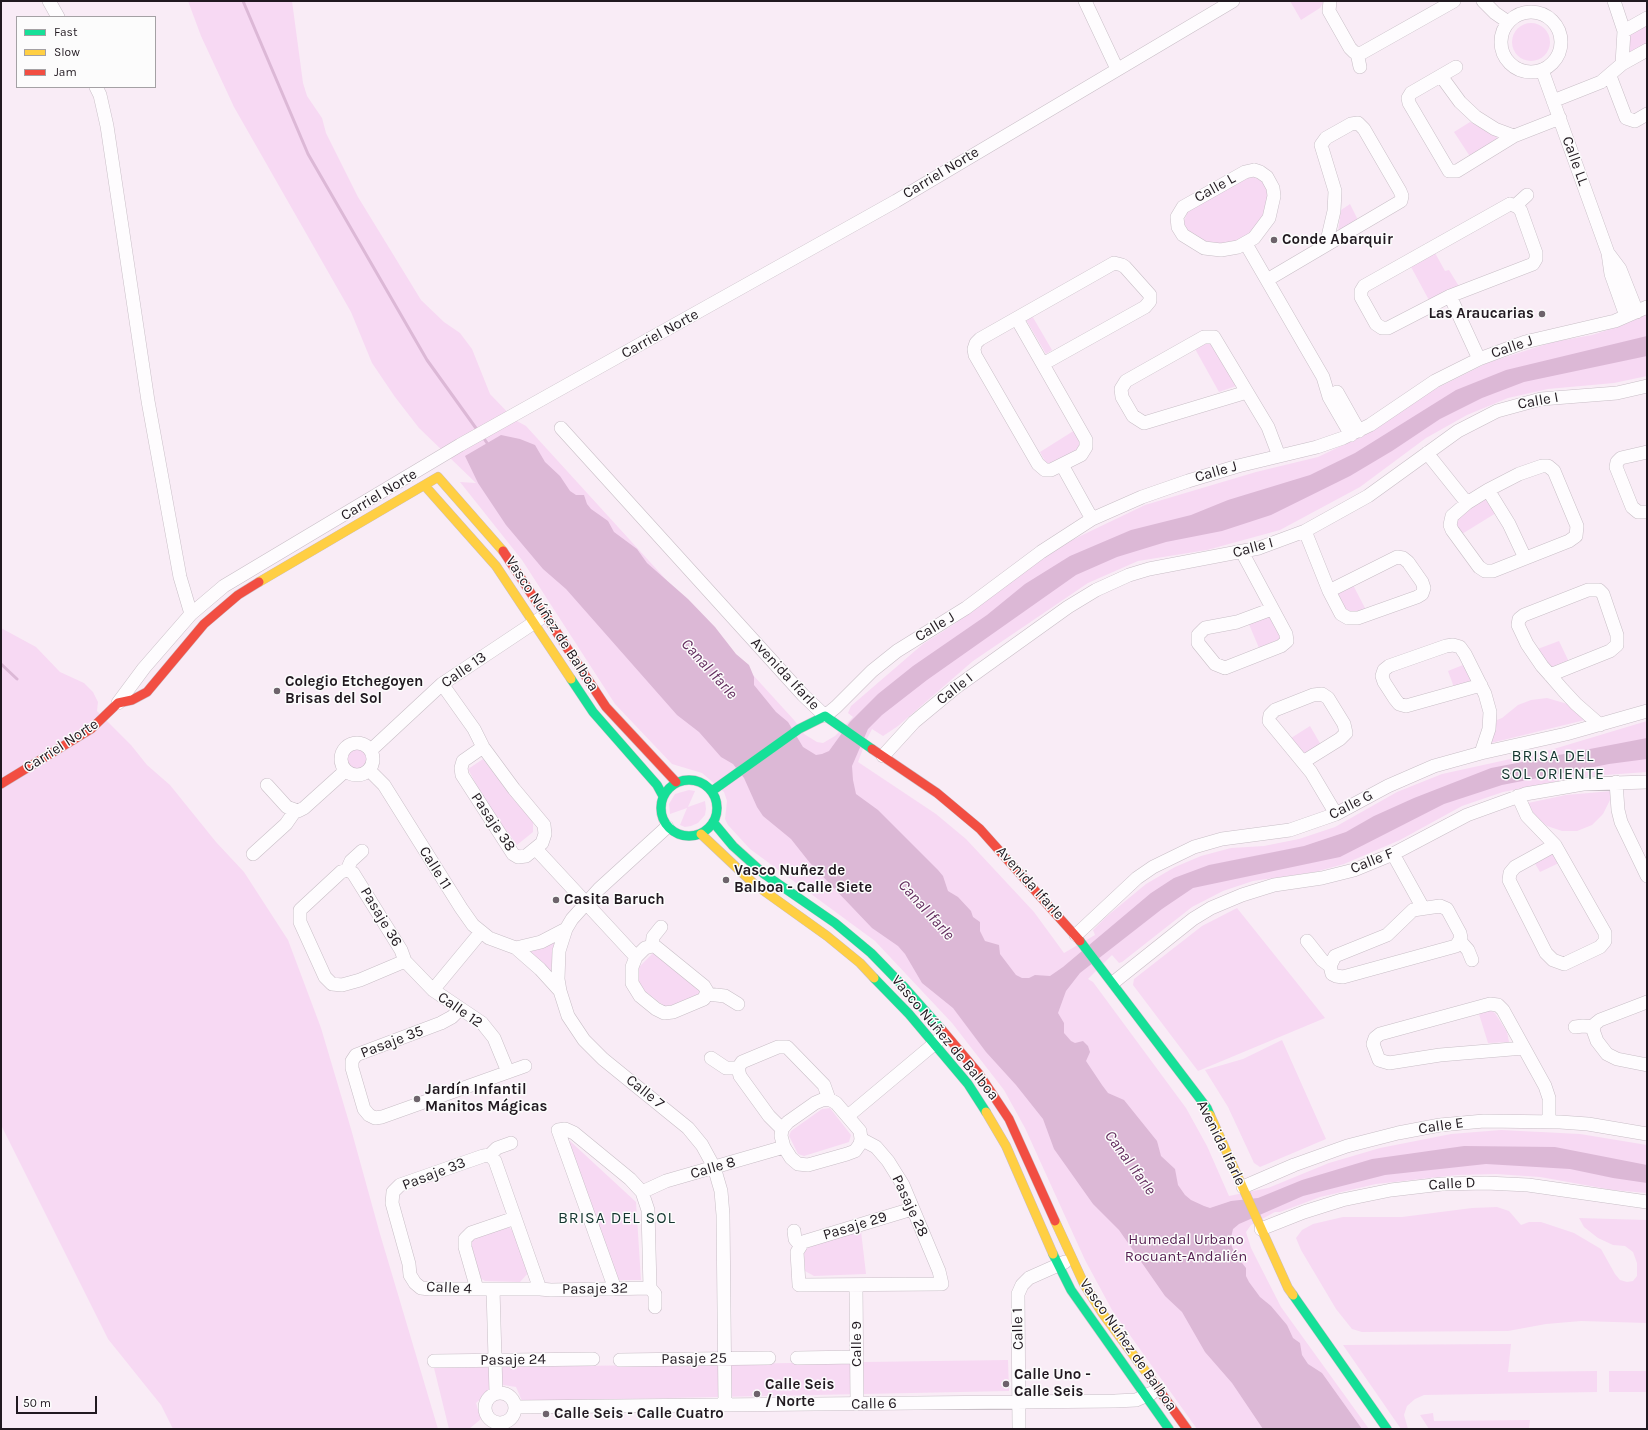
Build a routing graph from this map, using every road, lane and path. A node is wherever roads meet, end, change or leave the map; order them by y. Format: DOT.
graph roads {
  1 [pos="49,1"];
  2 [pos="1085,1"];
  3 [pos="1233,1"];
  4 [pos="1330,1"];
  5 [pos="1454,1"];
  6 [pos="1483,1"];
  7 [pos="1614,1"];
  8 [pos="1532,6"];
  9 [pos="57,16"];
  10 [pos="1647,18"];
  11 [pos="1508,22"];
  12 [pos="1624,31"];
  13 [pos="1647,50"];
  14 [pos="1357,53"];
  15 [pos="1622,64"];
  16 [pos="1360,67"];
  17 [pos="1456,67"];
  18 [pos="1117,69"];
  19 [pos="1542,70"];
  20 [pos="1441,76"];
  21 [pos="1610,76"];
  22 [pos="96,88"];
  23 [pos="1553,101"];
  24 [pos="1647,114"];
  25 [pos="1560,118"];
  26 [pos="1514,136"];
  27 [pos="1527,195"];
  28 [pos="1516,205"];
  29 [pos="1246,244"];
  30 [pos="1326,245"];
  31 [pos="1267,280"];
  32 [pos="1450,296"];
  33 [pos="1637,312"];
  34 [pos="1017,319"];
  35 [pos="1479,359"];
  36 [pos="1043,364"];
  37 [pos="1647,386"];
  38 [pos="1247,392"];
  39 [pos="561,428"];
  40 [pos="1355,433"];
  41 [pos="1647,452"];
  42 [pos="1427,453"];
  43 [pos="1279,456"];
  44 [pos="1062,465"];
  45 [pos="427,466"];
  46 [pos="438,477"];
  47 [pos="425,486"];
  48 [pos="1488,490"];
  49 [pos="1467,503"];
  50 [pos="1647,512"];
  51 [pos="1092,519"];
  52 [pos="1305,531"];
  53 [pos="1242,552"];
  54 [pos="1525,558"];
  55 [pos="1329,591"];
  56 [pos="1272,610"];
  57 [pos="191,614"];
  58 [pos="546,615"];
  59 [pos="534,623"];
  60 [pos="1550,675"];
  61 [pos="442,684"];
  62 [pos="1480,685"];
  63 [pos="118,703"];
  64 [pos="1647,711"];
  65 [pos="825,716"];
  66 [pos="1600,725"];
  67 [pos="483,747"];
  68 [pos="370,750"];
  69 [pos="1481,753"];
  70 [pos="883,756"];
  71 [pos="1304,762"];
  72 [pos="369,770"];
  73 [pos="346,771"];
  74 [pos="676,782"];
  75 [pos="1616,782"];
  76 [pos="1647,782"];
  77 [pos="1,784"];
  78 [pos="267,784"];
  79 [pos="712,791"];
  80 [pos="663,796"];
  81 [pos="1518,796"];
  82 [pos="295,811"];
  83 [pos="1336,814"];
  84 [pos="713,822"];
  85 [pos="667,827"];
  86 [pos="701,834"];
  87 [pos="1555,845"];
  88 [pos="536,849"];
  89 [pos="362,851"];
  90 [pos="1642,853"];
  91 [pos="253,854"];
  92 [pos="1393,854"];
  93 [pos="347,870"];
  94 [pos="1647,876"];
  95 [pos="586,902"];
  96 [pos="1422,908"];
  97 [pos="661,928"];
  98 [pos="566,929"];
  99 [pos="481,932"];
  100 [pos="1079,938"];
  101 [pos="1307,941"];
  102 [pos="1460,941"];
  103 [pos="652,946"];
  104 [pos="516,948"];
  105 [pos="636,957"];
  106 [pos="1472,960"];
  107 [pos="405,961"];
  108 [pos="1330,966"];
  109 [pos="1114,982"];
  110 [pos="433,990"];
  111 [pos="560,991"];
  112 [pos="707,994"];
  113 [pos="1647,1002"];
  114 [pos="738,1004"];
  115 [pos="460,1009"];
  116 [pos="1575,1027"];
  117 [pos="1594,1027"];
  118 [pos="945,1034"];
  119 [pos="934,1044"];
  120 [pos="1524,1048"];
  121 [pos="711,1058"];
  122 [pos="1647,1065"];
  123 [pos="525,1066"];
  124 [pos="738,1068"];
  125 [pos="508,1072"];
  126 [pos="829,1099"];
  127 [pos="848,1116"];
  128 [pos="1549,1121"];
  129 [pos="782,1129"];
  130 [pos="1647,1134"];
  131 [pos="861,1139"];
  132 [pos="511,1143"];
  133 [pos="784,1147"];
  134 [pos="490,1156"];
  135 [pos="714,1168"];
  136 [pos="1244,1190"];
  137 [pos="642,1192"];
  138 [pos="1647,1202"];
  139 [pos="912,1209"];
  140 [pos="516,1218"];
  141 [pos="1260,1227"];
  142 [pos="794,1231"];
  143 [pos="800,1245"];
  144 [pos="1072,1260"];
  145 [pos="1058,1265"];
  146 [pos="410,1275"];
  147 [pos="856,1285"];
  148 [pos="650,1288"];
  149 [pos="477,1289"];
  150 [pos="493,1289"];
  151 [pos="540,1289"];
  152 [pos="615,1289"];
  153 [pos="655,1307"];
  154 [pos="857,1357"];
  155 [pos="725,1358"];
  156 [pos="769,1358"];
  157 [pos="797,1358"];
  158 [pos="593,1359"];
  159 [pos="495,1360"];
  160 [pos="620,1360"];
  161 [pos="434,1361"];
  162 [pos="1158,1389"];
  163 [pos="496,1393"];
  164 [pos="1146,1397"];
  165 [pos="1019,1402"];
  166 [pos="857,1404"];
  167 [pos="725,1405"];
  168 [pos="516,1407"];
  169 [pos="499,1426"];
  170 [pos="1019,1429"];
  171 [pos="1169,1429"];
  172 [pos="1186,1429"];
  173 [pos="1387,1429"];
  1 -- 9 [label="street"];
  2 -- 18 [label="street"];
  3 -- 18 [label="street, Carriel Norte"];
  4 -- 14 [label="street"];
  5 -- 14 [label="street"];
  6 -- 11 [label="street"];
  7 -- 12 [label="street"];
  8 -- 11 [label="street"];
  8 -- 19 [label="street"];
  10 -- 12 [label="street"];
  11 -- 19 [label="street"];
  12 -- 15 [label="street"];
  13 -- 15 [label="street"];
  14 -- 16 [label="street"];
  15 -- 21 [label="street"];
  17 -- 20 [label="street"];
  18 -- 45 [label="street, Carriel Norte"];
  19 -- 23 [label="street, Calle LL"];
  20 -- 26 [label="street"];
  20 -- 26 [label="street"];
  21 -- 23 [label="street"];
  21 -- 24 [label="street"];
  22 -- 57 [label="street"];
  23 -- 25 [label="street, Calle LL"];
  25 -- 26 [label="street"];
  25 -- 33 [label="street, Calle LL"];
  27 -- 28 [label="street"];
  28 -- 32 [label="street"];
  28 -- 32 [label="street"];
  29 -- 29 [label="street, Calle L"];
  29 -- 31 [label="street"];
  30 -- 30 [label="street"];
  30 -- 31 [label="street"];
  31 -- 40 [label="street"];
  32 -- 35 [label="street"];
  33 -- 35 [label="street, Calle J"];
  34 -- 36 [label="street"];
  34 -- 36 [label="street"];
  34 -- 44 [label="street"];
  35 -- 40 [label="street, Calle J"];
  36 -- 44 [label="street"];
  37 -- 42 [label="street, Calle I"];
  38 -- 38 [label="street"];
  38 -- 43 [label="street"];
  39 -- 65 [label="street, Avenida Ifarle"];
  40 -- 43 [label="street, Calle J"];
  41 -- 50 [label="street"];
  42 -- 49 [label="street"];
  42 -- 52 [label="street, Calle I"];
  43 -- 51 [label="street, Calle J"];
  44 -- 51 [label="street"];
  45 -- 46 [label="street, Vasco Núñez de Balboa"];
  45 -- 57 [label="street, Carriel Norte"];
  46 -- 47 [label="street, Carriel Norte"];
  46 -- 58 [label="street, Vasco Núñez de Balboa"];
  47 -- 59 [label="street, Vasco Núñez de Balboa"];
  47 -- 63 [label="street, Carriel Norte"];
  48 -- 49 [label="street"];
  48 -- 54 [label="street"];
  48 -- 54 [label="street"];
  49 -- 54 [label="street"];
  51 -- 65 [label="street, Calle J"];
  52 -- 53 [label="street, Calle I"];
  52 -- 55 [label="street"];
  53 -- 56 [label="street"];
  53 -- 70 [label="street, Calle I"];
  55 -- 55 [label="street"];
  56 -- 56 [label="street"];
  57 -- 63 [label="street, Carriel Norte"];
  58 -- 59 [label="street, Calle 13"];
  58 -- 74 [label="street, Vasco Núñez de Balboa"];
  59 -- 61 [label="street, Calle 13"];
  59 -- 80 [label="street, Vasco Núñez de Balboa"];
  60 -- 60 [label="street"];
  60 -- 66 [label="street"];
  61 -- 67 [label="street, Pasaje 38"];
  61 -- 68 [label="street, Calle 13"];
  62 -- 62 [label="street"];
  62 -- 69 [label="street"];
  63 -- 77 [label="street, Carriel Norte"];
  64 -- 66 [label="street, Calle G"];
  65 -- 70 [label="street, Avenida Ifarle"];
  65 -- 79 [label="street"];
  66 -- 69 [label="street, Calle G"];
  67 -- 88 [label="street, Pasaje 38"];
  67 -- 88 [label="street, Pasaje 38"];
  68 -- 72 [label="street"];
  68 -- 73 [label="street"];
  69 -- 83 [label="street, Calle G"];
  70 -- 100 [label="street, Avenida Ifarle"];
  71 -- 71 [label="street"];
  71 -- 83 [label="street"];
  72 -- 73 [label="street"];
  72 -- 99 [label="street, Calle 11"];
  73 -- 82 [label="street"];
  74 -- 79 [label="street"];
  74 -- 80 [label="street"];
  75 -- 76 [label="street, Calle F"];
  75 -- 81 [label="street, Calle F"];
  75 -- 90 [label="street"];
  78 -- 82 [label="street"];
  79 -- 84 [label="street"];
  80 -- 85 [label="street"];
  81 -- 87 [label="street"];
  81 -- 92 [label="street, Calle F"];
  82 -- 91 [label="street"];
  83 -- 100 [label="street, Calle G"];
  84 -- 86 [label="street"];
  84 -- 118 [label="street, Vasco Núñez de Balboa"];
  85 -- 86 [label="street"];
  85 -- 95 [label="street, Calle 7"];
  86 -- 119 [label="street, Vasco Núñez de Balboa"];
  87 -- 87 [label="street"];
  88 -- 95 [label="street"];
  89 -- 93 [label="street, Pasaje 36"];
  90 -- 94 [label="street"];
  92 -- 96 [label="street"];
  92 -- 109 [label="street, Calle F"];
  93 -- 107 [label="street, Pasaje 36"];
  93 -- 107 [label="street, Pasaje 36"];
  95 -- 98 [label="street, Calle 7"];
  95 -- 105 [label="street"];
  96 -- 102 [label="street"];
  96 -- 108 [label="street"];
  97 -- 103 [label="street"];
  98 -- 104 [label="street"];
  98 -- 111 [label="street, Calle 7"];
  99 -- 104 [label="street, Calle 11"];
  99 -- 110 [label="street, Calle 12"];
  100 -- 109 [label="street, Avenida Ifarle"];
  101 -- 108 [label="street"];
  102 -- 106 [label="street"];
  102 -- 108 [label="street"];
  103 -- 105 [label="street"];
  103 -- 112 [label="street"];
  104 -- 111 [label="street, Calle 11"];
  105 -- 112 [label="street"];
  107 -- 110 [label="street, Calle 12"];
  109 -- 136 [label="street, Avenida Ifarle"];
  110 -- 115 [label="street, Calle 12"];
  111 -- 135 [label="street, Calle 7"];
  112 -- 114 [label="street"];
  113 -- 117 [label="street"];
  115 -- 125 [label="street, Calle 12"];
  115 -- 125 [label="street, Pasaje 35"];
  116 -- 117 [label="street"];
  117 -- 122 [label="street"];
  118 -- 119 [label="street"];
  118 -- 144 [label="street, Vasco Núñez de Balboa"];
  119 -- 127 [label="street"];
  119 -- 145 [label="street, Vasco Núñez de Balboa"];
  120 -- 120 [label="street"];
  120 -- 128 [label="street"];
  121 -- 124 [label="street"];
  123 -- 125 [label="street, Pasaje 35"];
  124 -- 126 [label="street"];
  124 -- 129 [label="street"];
  126 -- 127 [label="street"];
  126 -- 129 [label="street"];
  127 -- 131 [label="street"];
  128 -- 130 [label="street, Calle E"];
  128 -- 136 [label="street, Calle E"];
  129 -- 133 [label="street"];
  131 -- 133 [label="street"];
  131 -- 139 [label="street, Pasaje 28"];
  132 -- 134 [label="street, Pasaje 33"];
  133 -- 135 [label="street, Calle 8"];
  134 -- 140 [label="street"];
  134 -- 146 [label="street, Pasaje 33"];
  135 -- 137 [label="street, Calle 8"];
  135 -- 155 [label="street, Calle 7"];
  136 -- 141 [label="street, Avenida Ifarle"];
  137 -- 148 [label="street"];
  137 -- 152 [label="street"];
  138 -- 141 [label="street, Calle D"];
  139 -- 143 [label="street, Pasaje 29"];
  139 -- 147 [label="street, Pasaje 28"];
  140 -- 149 [label="street"];
  140 -- 151 [label="street"];
  141 -- 173 [label="street, Avenida Ifarle"];
  142 -- 143 [label="street"];
  143 -- 147 [label="street"];
  144 -- 145 [label="street, Calle 1"];
  144 -- 162 [label="street, Vasco Núñez de Balboa"];
  145 -- 164 [label="street, Vasco Núñez de Balboa"];
  145 -- 165 [label="street, Calle 1"];
  146 -- 149 [label="street, Calle 4"];
  147 -- 154 [label="street, Calle 9"];
  148 -- 152 [label="street, Pasaje 32"];
  148 -- 153 [label="street"];
  149 -- 150 [label="street, Calle 4"];
  150 -- 151 [label="street, Calle 4"];
  150 -- 159 [label="street, Calle 4"];
  151 -- 152 [label="street, Pasaje 32"];
  154 -- 157 [label="street"];
  154 -- 166 [label="street, Calle 9"];
  155 -- 156 [label="street, Pasaje 25"];
  155 -- 160 [label="street, Pasaje 25"];
  155 -- 167 [label="street, Calle 7"];
  158 -- 159 [label="street, Pasaje 24"];
  159 -- 161 [label="street, Pasaje 24"];
  159 -- 163 [label="street, Calle 4"];
  162 -- 164 [label="street, Calle 6"];
  162 -- 172 [label="street, Vasco Núñez de Balboa"];
  163 -- 168 [label="street"];
  163 -- 169 [label="street"];
  164 -- 165 [label="street, Calle 6"];
  164 -- 171 [label="street, Vasco Núñez de Balboa"];
  165 -- 166 [label="street, Calle 6"];
  165 -- 170 [label="street, Calle 1"];
  166 -- 167 [label="street, Calle 6"];
  167 -- 168 [label="street, Calle 6"];
  168 -- 169 [label="street"];
}
